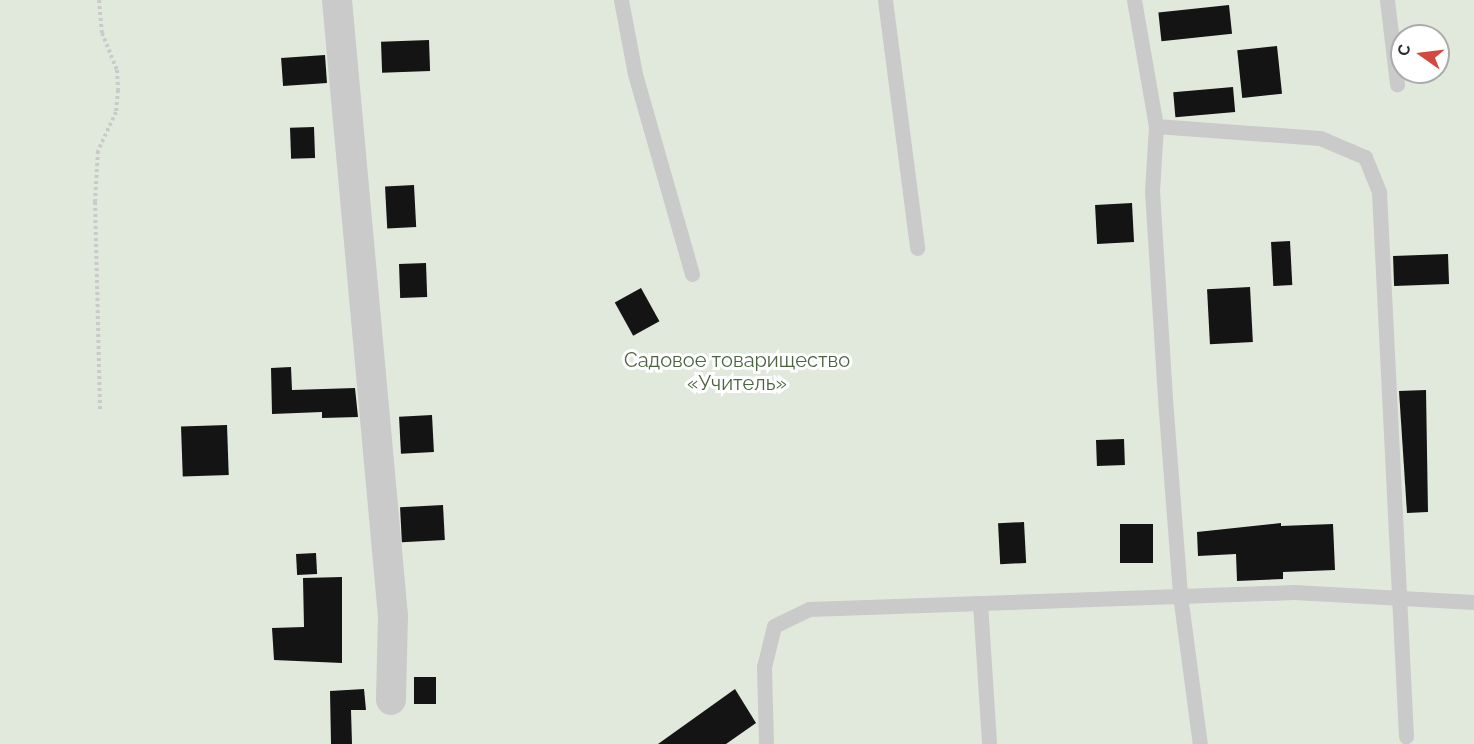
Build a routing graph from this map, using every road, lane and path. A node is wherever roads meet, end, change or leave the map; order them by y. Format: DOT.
graph roads {
  1 [pos="99,0"];
  2 [pos="337,0"];
  3 [pos="621,0"];
  4 [pos="885,0"];
  5 [pos="1134,0"];
  6 [pos="1387,0"];
  7 [pos="1390,25"];
  8 [pos="1156,126"];
  9 [pos="917,248"];
  10 [pos="692,274"];
  11 [pos="100,410"];
  12 [pos="1180,595"];
  13 [pos="1400,597"];
  14 [pos="1474,602"];
  15 [pos="980,603"];
  16 [pos="391,700"];
  17 [pos="1406,736"];
  18 [pos="766,744"];
  19 [pos="989,744"];
  20 [pos="1200,744"];
  1 -- 11 [label="path"];
  2 -- 16 [label="street"];
  3 -- 10 [label="lane"];
  4 -- 9 [label="lane"];
  5 -- 8 [label="lane"];
  6 -- 7 [label="lane"];
  8 -- 12 [label="lane"];
  8 -- 13 [label="lane"];
  12 -- 13 [label="lane"];
  12 -- 15 [label="lane"];
  12 -- 20 [label="lane"];
  13 -- 14 [label="lane"];
  13 -- 17 [label="lane"];
  15 -- 18 [label="lane"];
  15 -- 19 [label="lane"];
}
